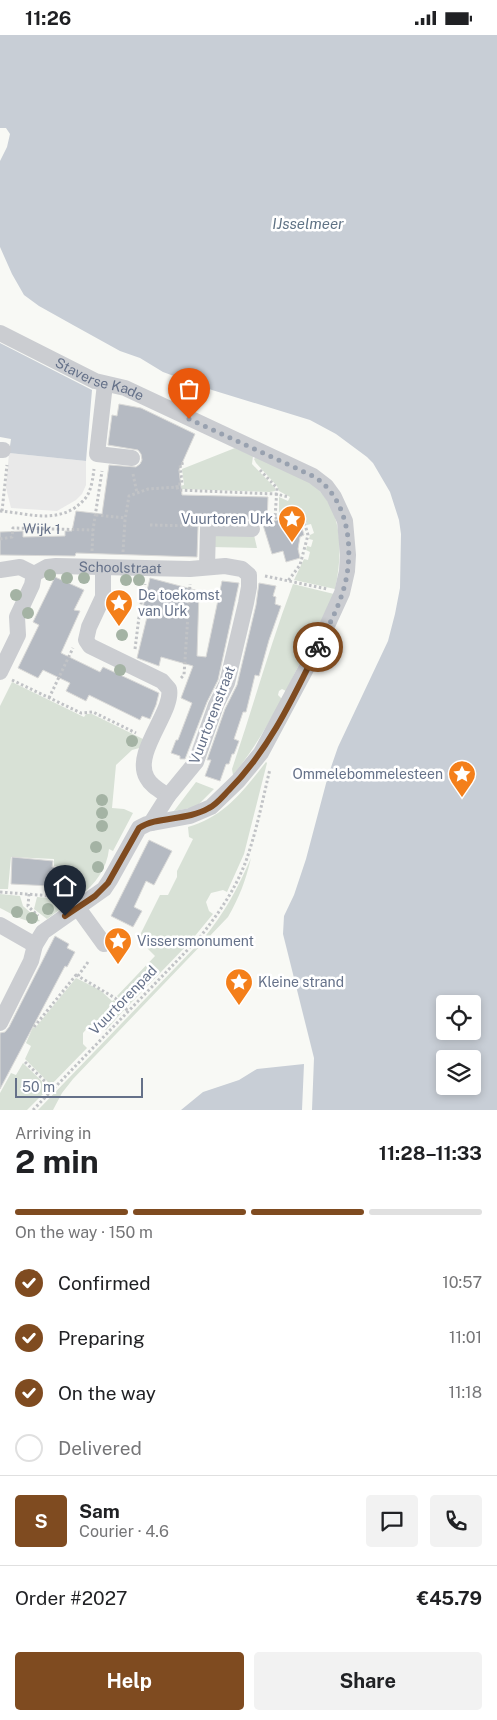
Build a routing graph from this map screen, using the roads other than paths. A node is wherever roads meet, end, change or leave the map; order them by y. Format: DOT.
graph roads {
  1 [pos="0,333"];
  2 [pos="105,384"];
  3 [pos="132,458"];
  4 [pos="252,529"];
  5 [pos="103,567"];
  6 [pos="207,567"];
  7 [pos="0,570"];
  8 [pos="246,572"];
  9 [pos="34,574"];
  10 [pos="4,675"];
  11 [pos="168,796"];
  12 [pos="151,823"];
  13 [pos="72,902"];
  14 [pos="0,925"];
  15 [pos="104,944"];
  16 [pos="34,945"];
  17 [pos="0,1023"];
  1 -- 2 [label="street, Staverse Kade"];
  2 -- 3 [label="street"];
  2 -- 12 [label="street, Staverse Kade"];
  4 -- 6 [label="street"];
  5 -- 6 [label="street, Schoolstraat"];
  5 -- 9 [label="street, Schoolstraat"];
  5 -- 11 [label="street"];
  6 -- 8 [label="street, Schoolstraat"];
  7 -- 9 [label="street"];
  8 -- 11 [label="street, Vuurtorenstraat"];
  9 -- 10 [label="street"];
  11 -- 12 [label="street, Vuurtorenstraat"];
  12 -- 13 [label="street, Vuurtorenstraat"];
  13 -- 15 [label="street"];
  13 -- 16 [label="street, Vuurtorenstraat"];
  14 -- 16 [label="street"];
  16 -- 17 [label="street"];
}
